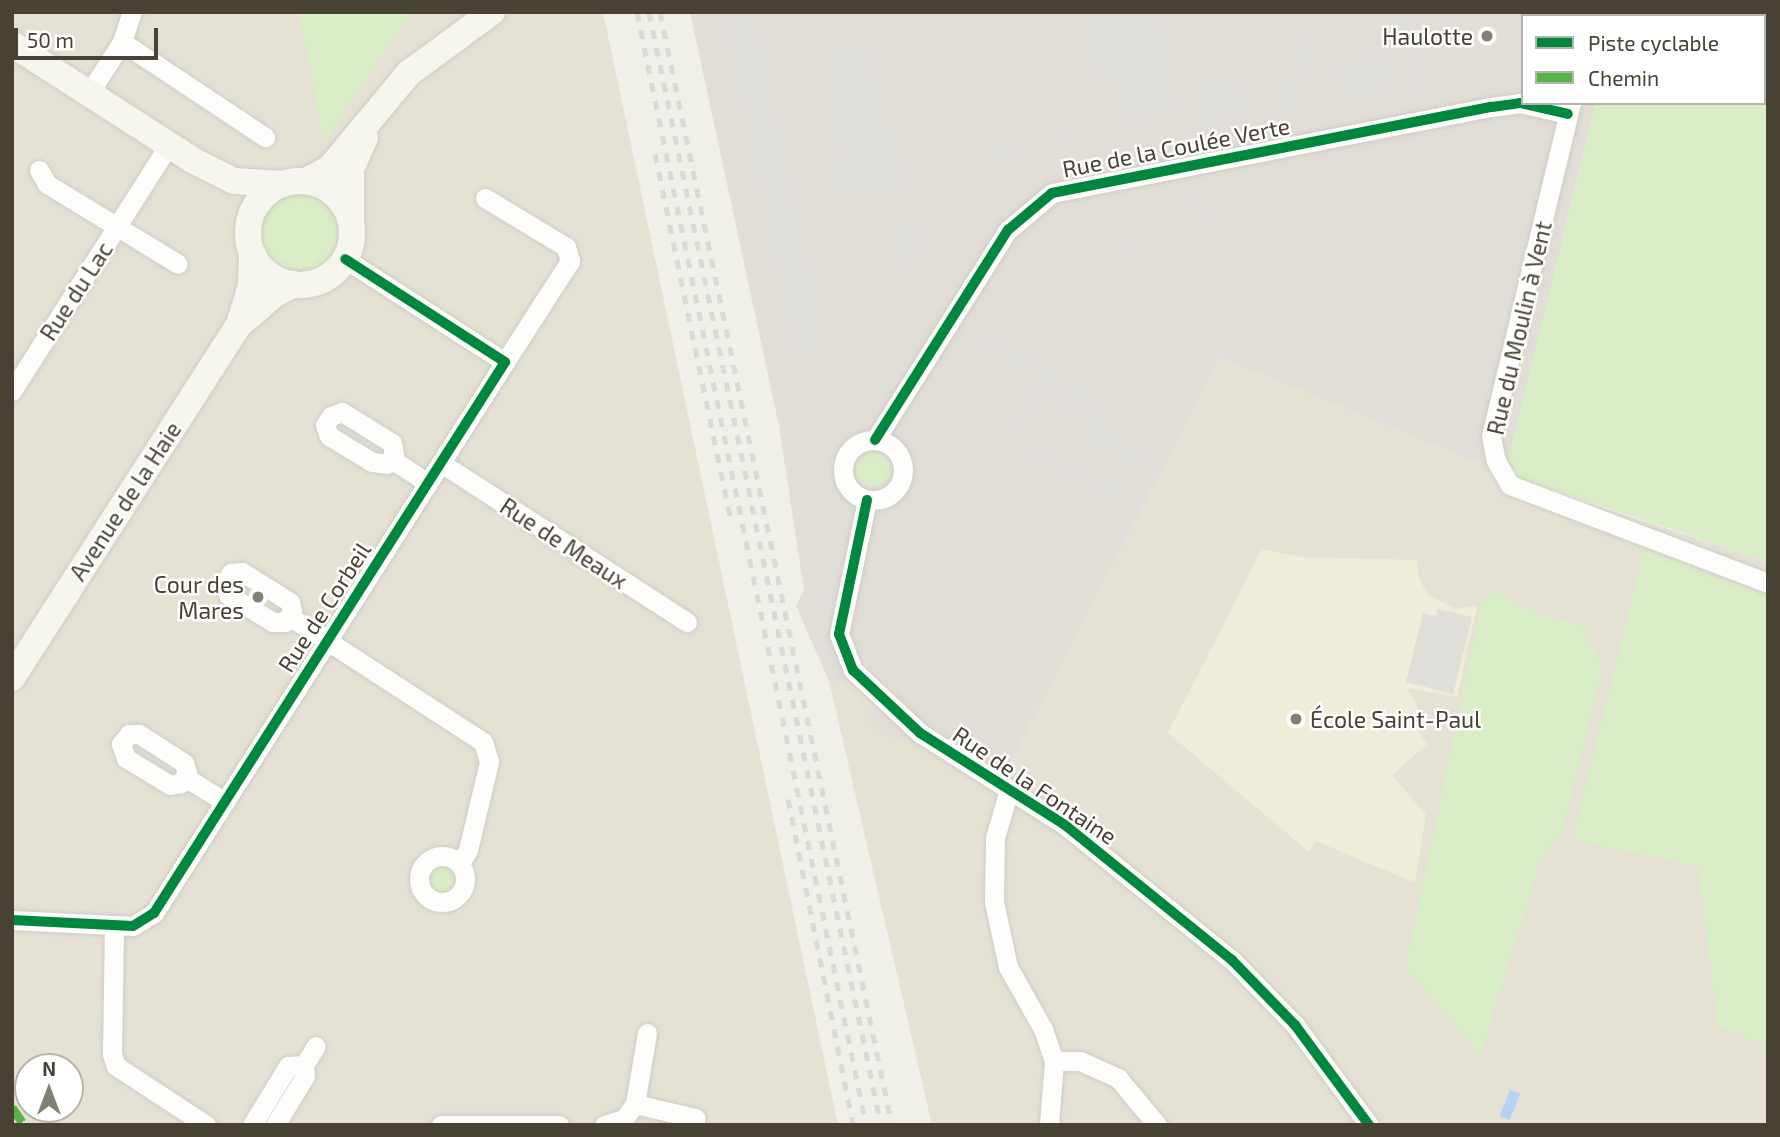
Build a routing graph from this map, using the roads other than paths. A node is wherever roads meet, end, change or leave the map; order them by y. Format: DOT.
graph roads {
  1 [pos="132,12"];
  2 [pos="492,12"];
  3 [pos="122,43"];
  4 [pos="12,44"];
  5 [pos="409,73"];
  6 [pos="89,93"];
  7 [pos="1521,103"];
  8 [pos="1540,105"];
  9 [pos="1569,108"];
  10 [pos="265,136"];
  11 [pos="169,145"];
  12 [pos="194,161"];
  13 [pos="39,170"];
  14 [pos="295,182"];
  15 [pos="485,198"];
  16 [pos="117,227"];
  17 [pos="352,230"];
  18 [pos="250,247"];
  19 [pos="345,259"];
  20 [pos="178,264"];
  21 [pos="294,284"];
  22 [pos="239,325"];
  23 [pos="505,362"];
  24 [pos="12,391"];
  25 [pos="875,440"];
  26 [pos="391,459"];
  27 [pos="441,463"];
  28 [pos="428,483"];
  29 [pos="867,500"];
  30 [pos="1768,583"];
  31 [pos="289,617"];
  32 [pos="687,622"];
  33 [pos="327,642"];
  34 [pos="12,678"];
  35 [pos="185,777"];
  36 [pos="1009,790"];
  37 [pos="225,802"];
  38 [pos="460,863"];
  39 [pos="12,920"];
  40 [pos="114,926"];
  41 [pos="647,1033"];
  42 [pos="316,1046"];
  43 [pos="1055,1061"];
  44 [pos="304,1065"];
  45 [pos="635,1104"];
  46 [pos="206,1125"];
  47 [pos="252,1125"];
  48 [pos="275,1125"];
  49 [pos="441,1125"];
  50 [pos="559,1125"];
  51 [pos="604,1125"];
  52 [pos="695,1125"];
  53 [pos="1049,1125"];
  54 [pos="1157,1125"];
  55 [pos="1369,1125"];
  1 -- 3 [label="street"];
  2 -- 5 [label="street"];
  3 -- 6 [label="street"];
  3 -- 10 [label="street"];
  4 -- 6 [label="street"];
  5 -- 14 [label="street"];
  5 -- 17 [label="street"];
  6 -- 11 [label="street"];
  7 -- 25 [label="street, Rue de la Coulée Verte"];
  8 -- 9 [label="street, Rue de la Coulée Verte"];
  9 -- 30 [label="street, Rue du Moulin à Vent"];
  11 -- 12 [label="street"];
  11 -- 16 [label="street, Rue du Lac"];
  12 -- 14 [label="street"];
  12 -- 18 [label="street"];
  13 -- 16 [label="street"];
  14 -- 17 [label="street"];
  14 -- 18 [label="street"];
  15 -- 23 [label="street, Rue de Corbeil"];
  16 -- 20 [label="street"];
  16 -- 24 [label="street, Rue du Lac"];
  17 -- 19 [label="street"];
  18 -- 21 [label="street"];
  18 -- 22 [label="street, Avenue de la Haie"];
  19 -- 21 [label="street"];
  19 -- 23 [label="street"];
  21 -- 22 [label="street, Avenue de la Haie"];
  22 -- 34 [label="street, Avenue de la Haie"];
  23 -- 27 [label="street, Rue de Corbeil"];
  25 -- 29 [label="street, Rue de la Coulée Verte"];
  25 -- 29 [label="street"];
  26 -- 28 [label="street"];
  27 -- 28 [label="street, Rue de Corbeil"];
  27 -- 32 [label="street, Rue de Meaux"];
  28 -- 33 [label="street, Rue de Corbeil"];
  29 -- 36 [label="street, Rue de la Fontaine"];
  31 -- 33 [label="street"];
  33 -- 37 [label="street, Rue de Corbeil"];
  33 -- 38 [label="street"];
  35 -- 37 [label="street"];
  36 -- 43 [label="street"];
  36 -- 55 [label="street, Rue de la Fontaine"];
  37 -- 40 [label="street, Rue de Corbeil"];
  39 -- 40 [label="street, Rue de Corbeil"];
  40 -- 46 [label="street"];
  41 -- 45 [label="street"];
  42 -- 44 [label="street"];
  43 -- 53 [label="street"];
  43 -- 54 [label="street"];
  44 -- 47 [label="street"];
  44 -- 48 [label="street"];
  45 -- 51 [label="street"];
  45 -- 52 [label="street"];
  49 -- 50 [label="street"];
}
